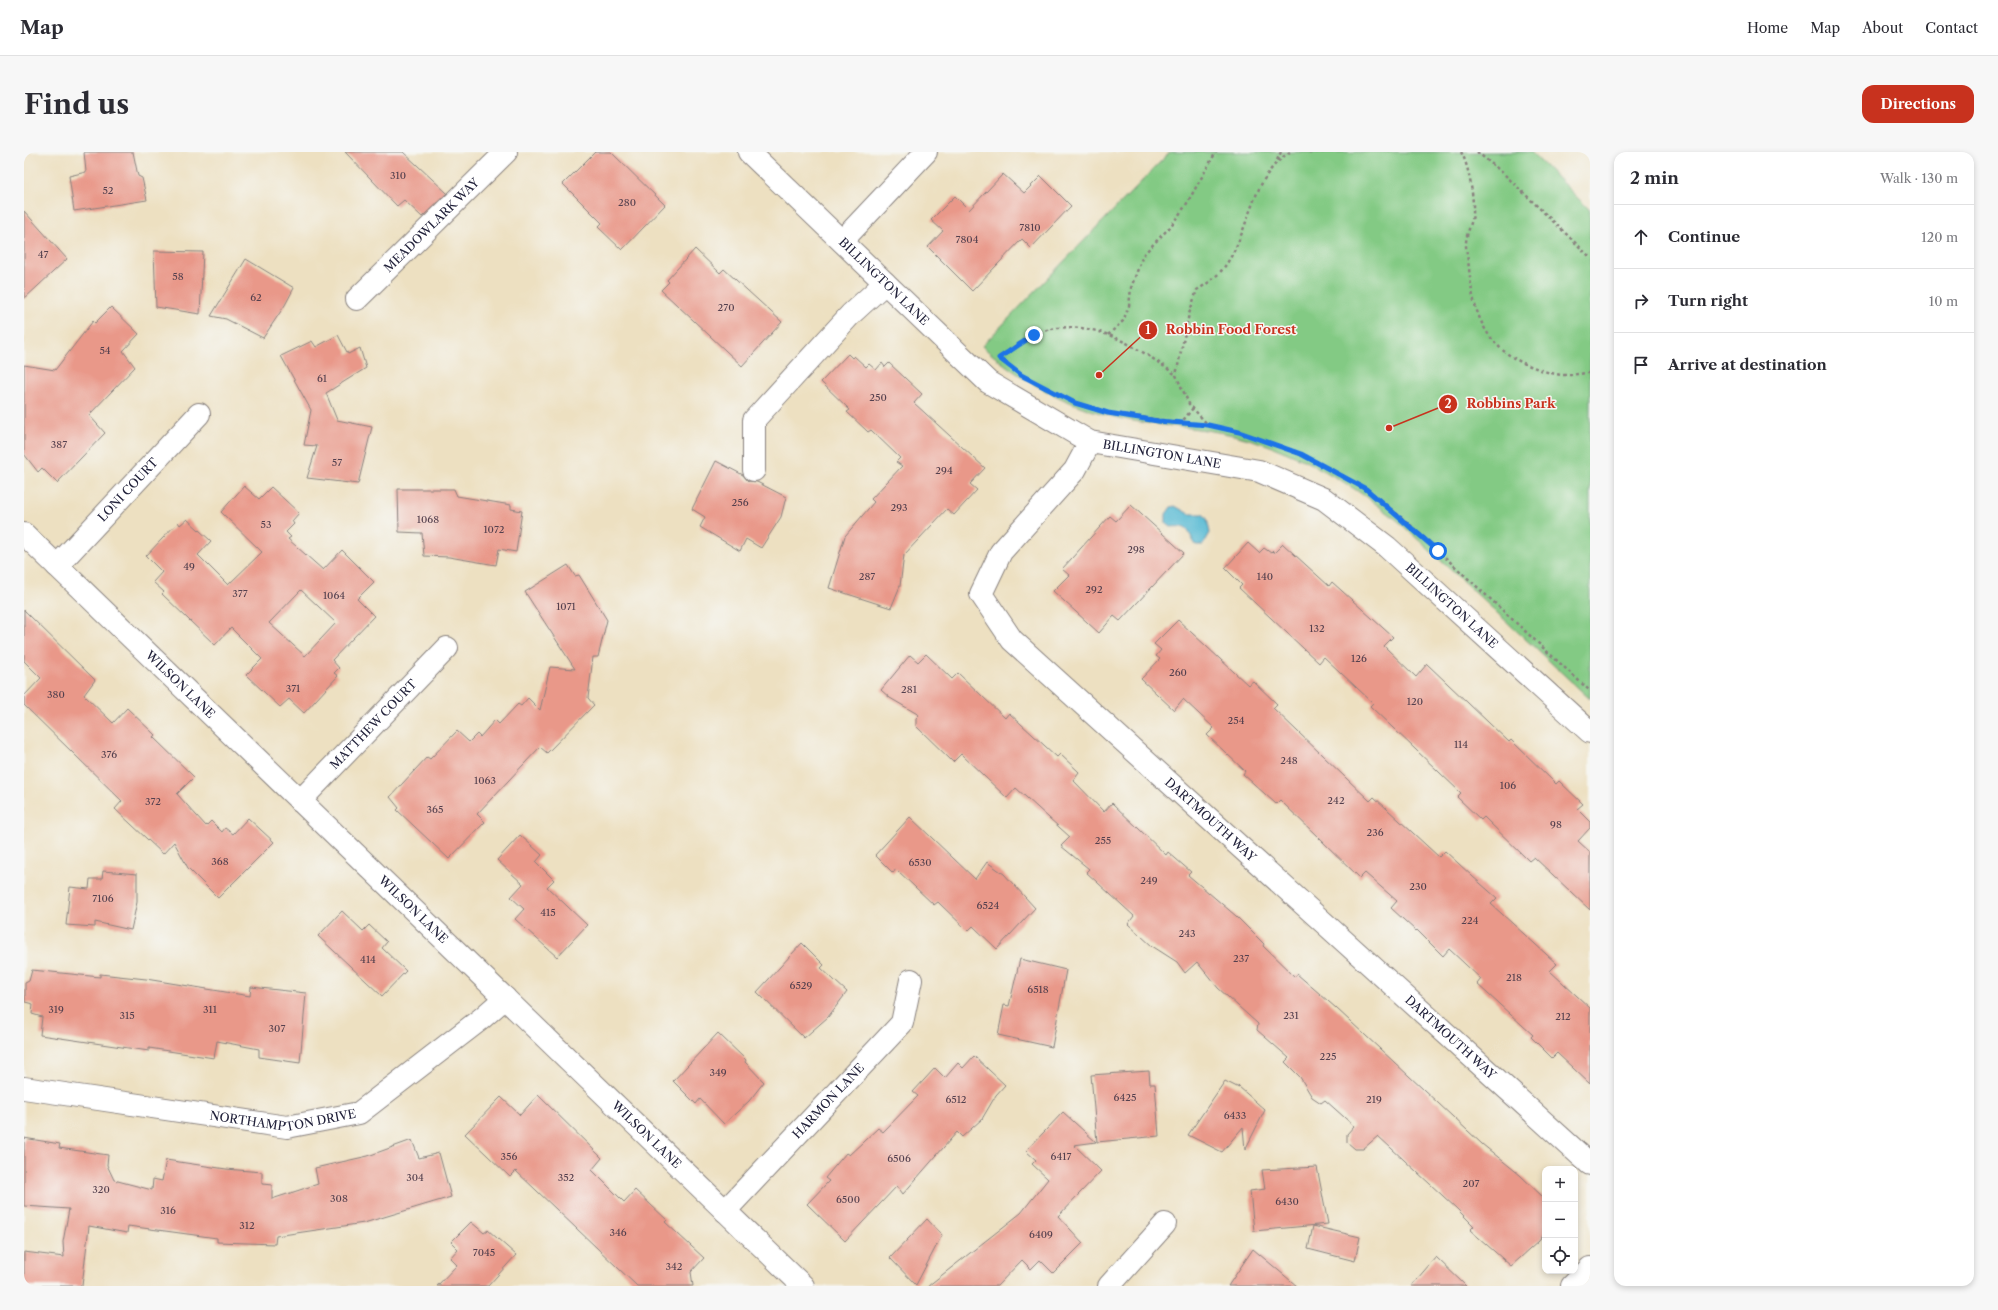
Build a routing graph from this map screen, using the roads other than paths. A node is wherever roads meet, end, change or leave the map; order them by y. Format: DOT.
graph roads {
  1 [pos="506,152"];
  2 [pos="749,152"];
  3 [pos="926,152"];
  4 [pos="842,241"];
  5 [pos="885,283"];
  6 [pos="357,299"];
  7 [pos="199,414"];
  8 [pos="1090,442"];
  9 [pos="754,470"];
  10 [pos="24,534"];
  11 [pos="56,566"];
  12 [pos="447,648"];
  13 [pos="1590,732"];
  14 [pos="300,801"];
  15 [pos="911,980"];
  16 [pos="505,998"];
  17 [pos="24,1088"];
  18 [pos="1590,1164"];
  19 [pos="725,1211"];
  20 [pos="1165,1224"];
  21 [pos="1590,1268"];
  22 [pos="803,1286"];
  23 [pos="1109,1286"];
  24 [pos="1572,1286"];
  1 -- 6 [label="street, MEADOWLARK WAY"];
  2 -- 4 [label="street, BILLINGTON LANE"];
  3 -- 4 [label="street"];
  4 -- 5 [label="street, BILLINGTON LANE"];
  5 -- 8 [label="street, BILLINGTON LANE"];
  5 -- 9 [label="street"];
  7 -- 11 [label="street, LONI COURT"];
  8 -- 13 [label="street, BILLINGTON LANE"];
  8 -- 18 [label="street, DARTMOUTH WAY"];
  10 -- 11 [label="street, WILSON LANE"];
  11 -- 14 [label="street, WILSON LANE"];
  12 -- 14 [label="street, MATTHEW COURT"];
  14 -- 16 [label="street, WILSON LANE"];
  15 -- 19 [label="street, HARMON LANE"];
  16 -- 17 [label="street, NORTHAMPTON DRIVE"];
  16 -- 19 [label="street, WILSON LANE"];
  19 -- 22 [label="street, WILSON LANE"];
  20 -- 23 [label="street"];
  21 -- 24 [label="street"];
}
